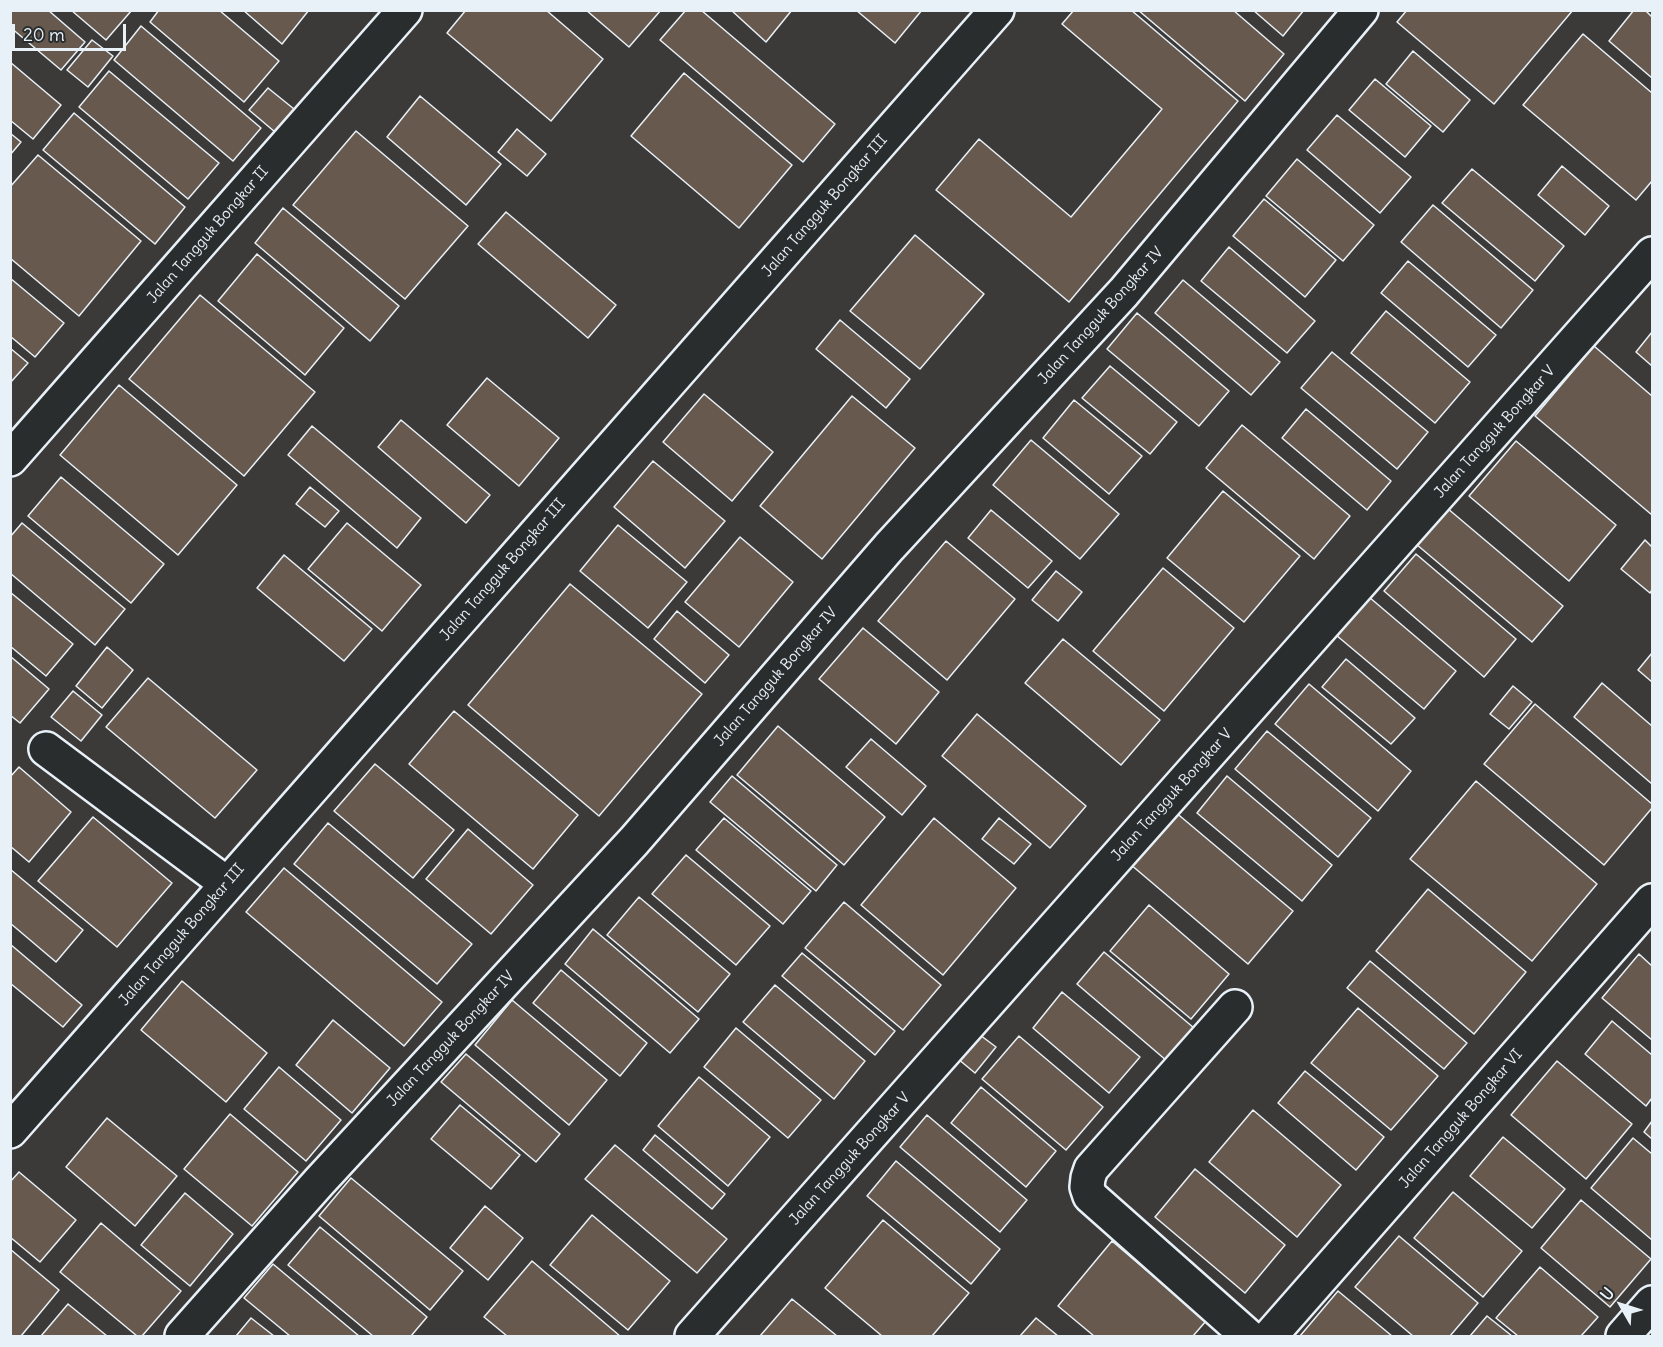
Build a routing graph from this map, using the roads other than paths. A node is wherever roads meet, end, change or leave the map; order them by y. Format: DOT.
graph roads {
  1 [pos="405,10"];
  2 [pos="997,10"];
  3 [pos="1361,10"];
  4 [pos="1653,254"];
  5 [pos="10,459"];
  6 [pos="46,749"];
  7 [pos="227,884"];
  8 [pos="1653,901"];
  9 [pos="1236,1007"];
  10 [pos="10,1131"];
  11 [pos="1653,1303"];
  12 [pos="182,1336"];
  13 [pos="692,1336"];
  14 [pos="1248,1336"];
  15 [pos="1270,1336"];
  16 [pos="1623,1336"];
  1 -- 5 [label="street, Jalan Tangguk Bongkar II"];
  2 -- 7 [label="street, Jalan Tangguk Bongkar III"];
  3 -- 12 [label="street, Jalan Tangguk Bongkar IV"];
  4 -- 13 [label="street, Jalan Tangguk Bongkar V"];
  6 -- 7 [label="street"];
  7 -- 10 [label="street, Jalan Tangguk Bongkar III"];
  8 -- 15 [label="street, Jalan Tangguk Bongkar VI"];
  9 -- 14 [label="street"];
  11 -- 16 [label="street"];
}
